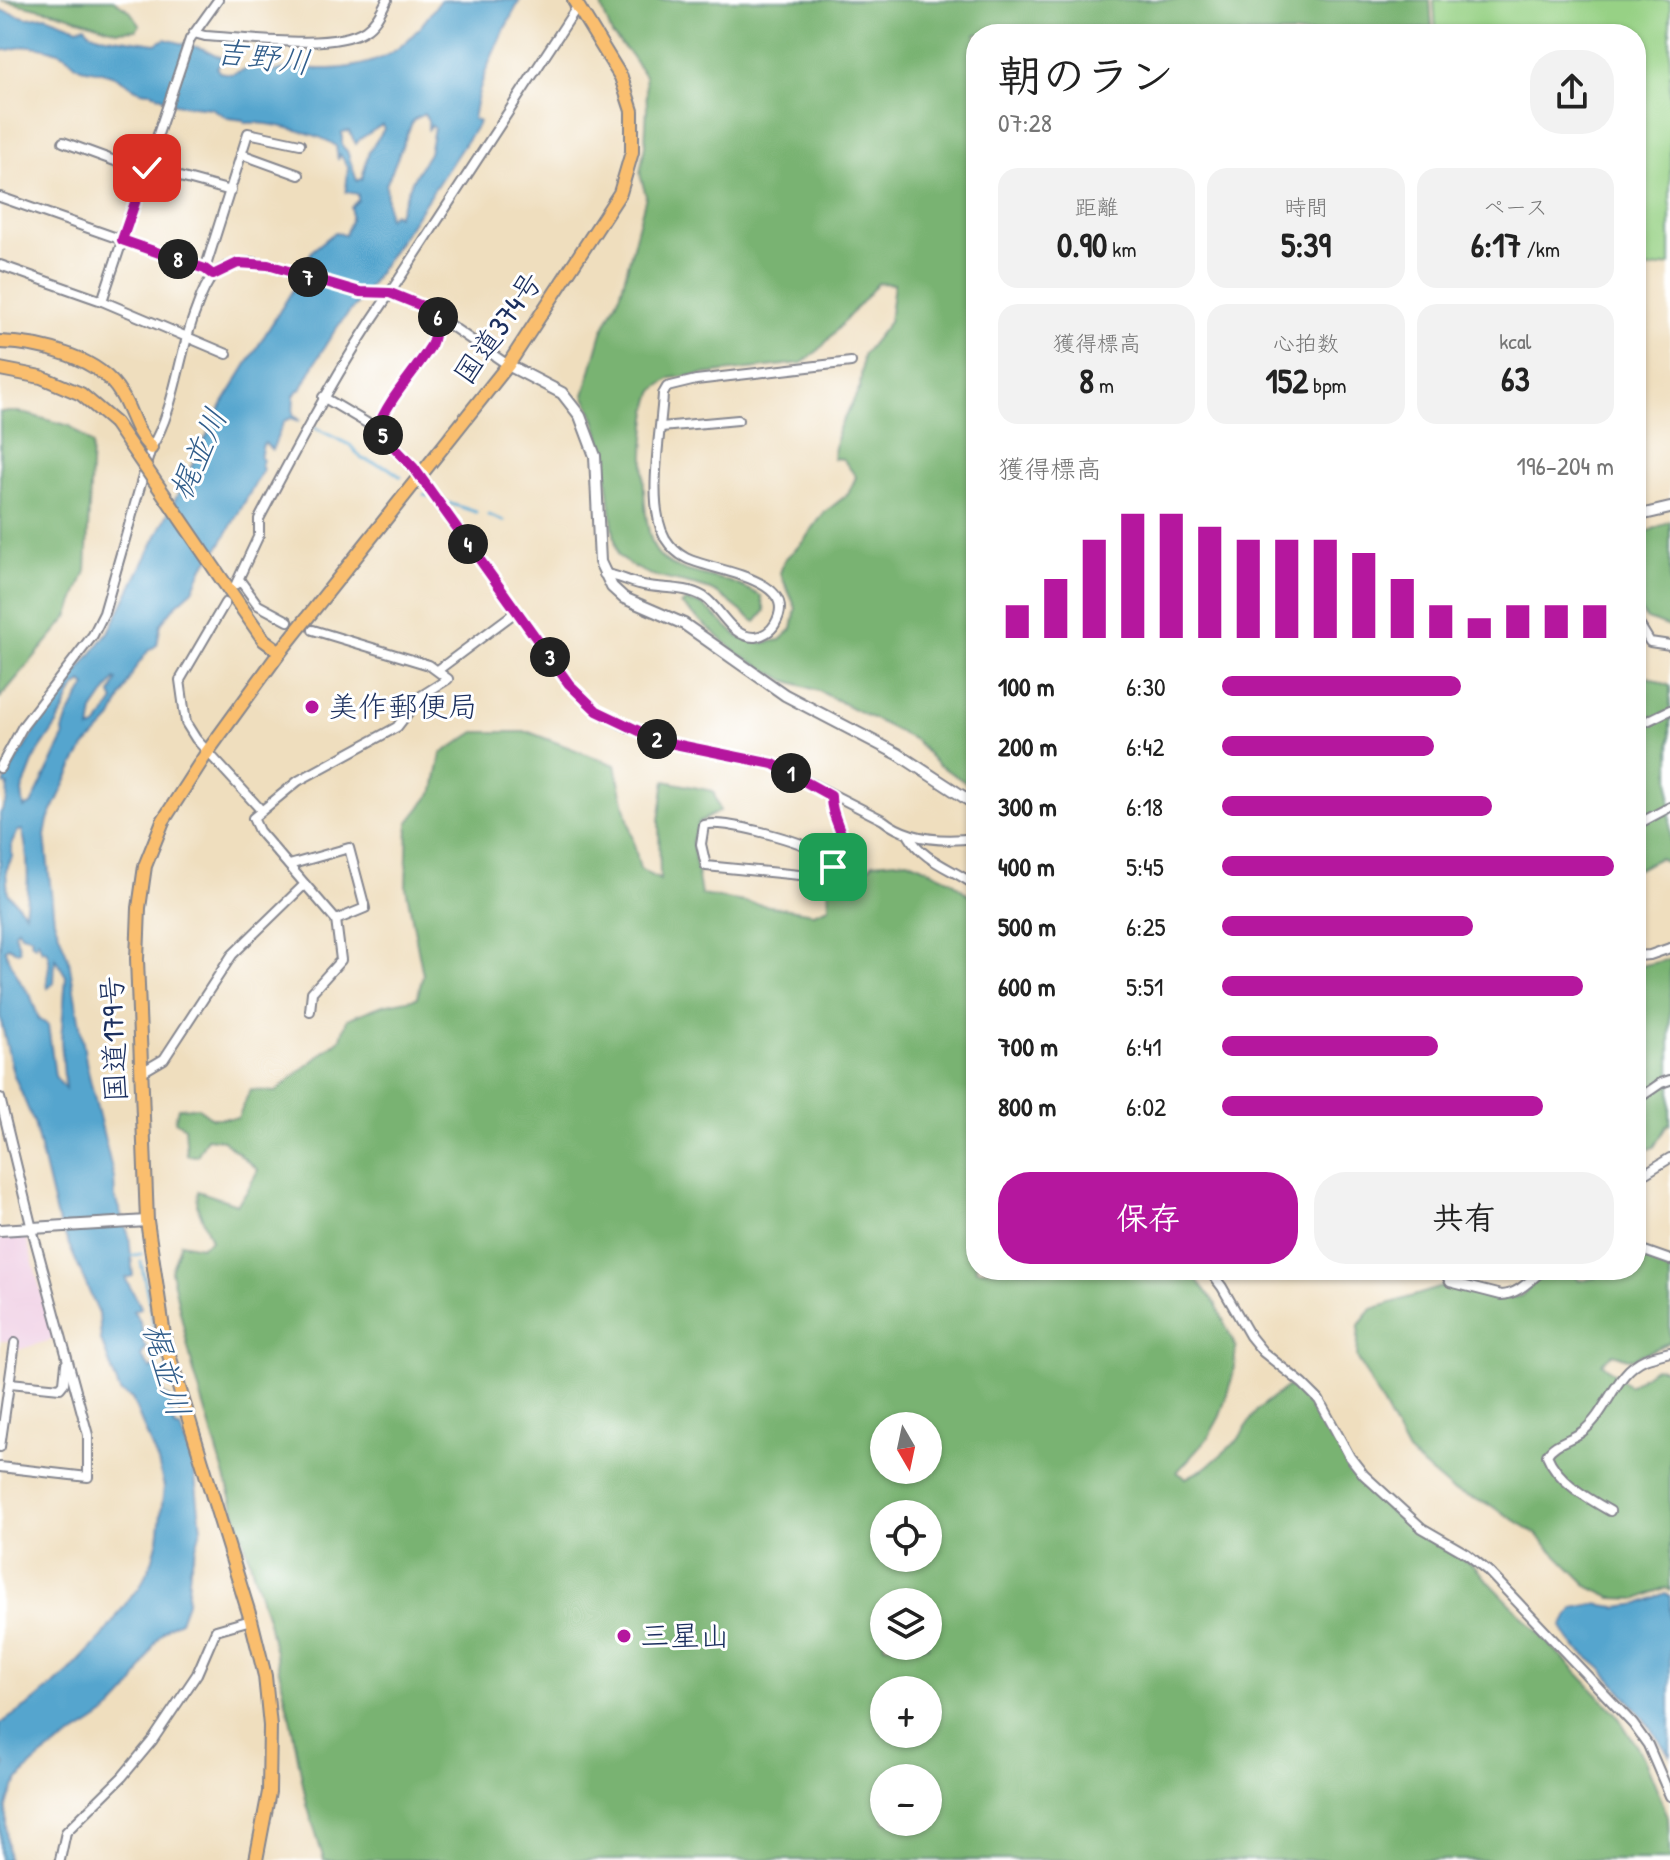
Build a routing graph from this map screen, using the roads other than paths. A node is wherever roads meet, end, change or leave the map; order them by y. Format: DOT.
graph roads {
  1 [pos="217,0"];
  2 [pos="387,0"];
  3 [pos="576,4"];
  4 [pos="192,36"];
  5 [pos="63,142"];
  6 [pos="300,144"];
  7 [pos="241,154"];
  8 [pos="146,170"];
  9 [pos="299,175"];
  10 [pos="231,191"];
  11 [pos="0,197"];
  12 [pos="122,240"];
  13 [pos="0,265"];
  14 [pos="205,269"];
  15 [pos="213,275"];
  16 [pos="390,293"];
  17 [pos="102,301"];
  18 [pos="438,317"];
  19 [pos="186,334"];
  20 [pos="0,342"];
  21 [pos="227,354"];
  22 [pos="851,362"];
  23 [pos="508,365"];
  24 [pos="0,369"];
  25 [pos="323,397"];
  26 [pos="738,420"];
  27 [pos="661,427"];
  28 [pos="377,429"];
  29 [pos="151,448"];
  30 [pos="418,477"];
  31 [pos="1670,508"];
  32 [pos="1646,514"];
  33 [pos="604,574"];
  34 [pos="233,581"];
  35 [pos="225,603"];
  36 [pos="517,611"];
  37 [pos="288,621"];
  38 [pos="313,630"];
  39 [pos="1646,635"];
  40 [pos="1670,645"];
  41 [pos="280,652"];
  42 [pos="438,670"];
  43 [pos="1670,710"];
  44 [pos="1646,722"];
  45 [pos="208,751"];
  46 [pos="0,768"];
  47 [pos="831,796"];
  48 [pos="966,798"];
  49 [pos="1670,807"];
  50 [pos="261,810"];
  51 [pos="1646,820"];
  52 [pos="909,836"];
  53 [pos="966,838"];
  54 [pos="289,865"];
  55 [pos="810,876"];
  56 [pos="966,878"];
  57 [pos="304,885"];
  58 [pos="336,920"];
  59 [pos="1670,948"];
  60 [pos="1646,955"];
  61 [pos="310,1011"];
  62 [pos="142,1072"];
  63 [pos="1670,1080"];
  64 [pos="1646,1093"];
  65 [pos="0,1098"];
  66 [pos="1670,1158"];
  67 [pos="1646,1173"];
  68 [pos="147,1221"];
  69 [pos="35,1228"];
  70 [pos="0,1230"];
  71 [pos="1646,1252"];
  72 [pos="1670,1260"];
  73 [pos="1217,1280"];
  74 [pos="1449,1280"];
  75 [pos="1531,1280"];
  76 [pos="15,1343"];
  77 [pos="1670,1352"];
  78 [pos="67,1359"];
  79 [pos="10,1383"];
  80 [pos="0,1447"];
  81 [pos="0,1467"];
  82 [pos="1610,1511"];
  83 [pos="251,1620"];
  84 [pos="1670,1796"];
  85 [pos="60,1860"];
  86 [pos="256,1860"];
  1 -- 4 [label="street"];
  2 -- 4 [label="street"];
  3 -- 16 [label="street"];
  3 -- 23 [label="highway, 国道374号"];
  4 -- 8 [label="street"];
  5 -- 8 [label="street"];
  6 -- 7 [label="street"];
  7 -- 9 [label="street"];
  7 -- 10 [label="street"];
  8 -- 10 [label="street"];
  8 -- 12 [label="street"];
  10 -- 14 [label="street"];
  11 -- 12 [label="street"];
  12 -- 14 [label="street"];
  12 -- 17 [label="street"];
  13 -- 17 [label="street"];
  14 -- 15 [label="street"];
  15 -- 16 [label="street"];
  15 -- 19 [label="street"];
  16 -- 18 [label="street"];
  16 -- 25 [label="street"];
  17 -- 19 [label="street"];
  18 -- 23 [label="street"];
  18 -- 28 [label="street"];
  19 -- 21 [label="street"];
  19 -- 29 [label="street"];
  20 -- 29 [label="highway"];
  22 -- 27 [label="street"];
  23 -- 30 [label="highway, 国道374号"];
  23 -- 33 [label="street"];
  24 -- 34 [label="highway, bridge"];
  25 -- 28 [label="street"];
  25 -- 34 [label="street"];
  26 -- 27 [label="street"];
  27 -- 33 [label="street"];
  28 -- 30 [label="street"];
  29 -- 46 [label="street"];
  30 -- 36 [label="street"];
  30 -- 41 [label="highway, 国道374号"];
  31 -- 32 [label="street"];
  33 -- 48 [label="street"];
  34 -- 37 [label="street"];
  34 -- 41 [label="highway"];
  35 -- 45 [label="street"];
  36 -- 42 [label="street"];
  36 -- 47 [label="street"];
  38 -- 42 [label="street"];
  39 -- 40 [label="street"];
  41 -- 45 [label="highway, 国道179号"];
  42 -- 50 [label="street"];
  43 -- 44 [label="street"];
  45 -- 50 [label="street"];
  45 -- 62 [label="highway, 国道179号"];
  47 -- 52 [label="street"];
  47 -- 55 [label="street"];
  49 -- 51 [label="street"];
  50 -- 54 [label="street"];
  52 -- 53 [label="street"];
  52 -- 56 [label="street"];
  54 -- 57 [label="street"];
  54 -- 58 [label="street"];
  57 -- 58 [label="street"];
  57 -- 62 [label="street"];
  58 -- 61 [label="street"];
  59 -- 60 [label="street"];
  62 -- 68 [label="highway, 国道179号"];
  63 -- 64 [label="street"];
  65 -- 69 [label="street"];
  66 -- 67 [label="street"];
  68 -- 69 [label="street"];
  68 -- 83 [label="highway, 国道179号"];
  69 -- 70 [label="street"];
  69 -- 78 [label="street"];
  71 -- 72 [label="street"];
  73 -- 84 [label="street"];
  74 -- 75 [label="street"];
  76 -- 79 [label="street"];
  77 -- 82 [label="street"];
  78 -- 79 [label="street"];
  78 -- 81 [label="street"];
  79 -- 80 [label="street"];
  83 -- 85 [label="street"];
  83 -- 86 [label="highway, 国道179号"];
}
